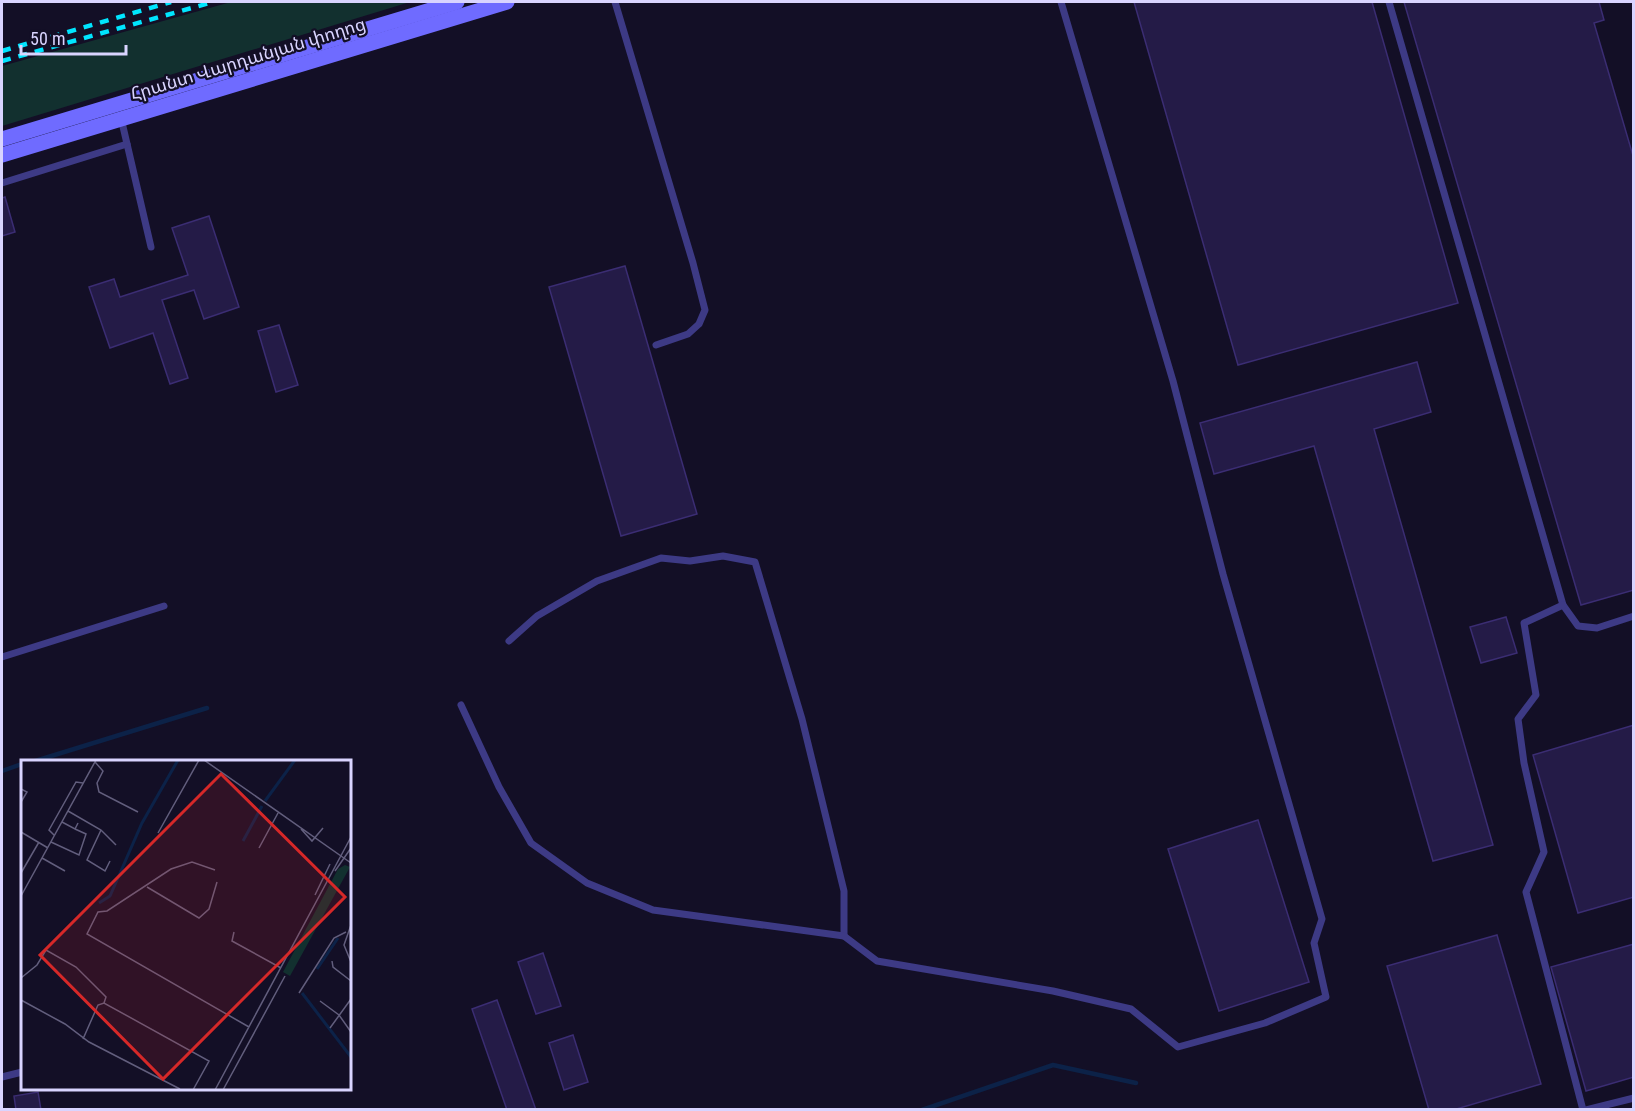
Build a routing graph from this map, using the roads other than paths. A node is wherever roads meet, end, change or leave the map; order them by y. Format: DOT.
graph roads {
  1 [pos="458,2"];
  2 [pos="507,2"];
  3 [pos="615,2"];
  4 [pos="1061,2"];
  5 [pos="1389,2"];
  6 [pos="121,118"];
  7 [pos="2,139"];
  8 [pos="127,144"];
  9 [pos="2,155"];
  10 [pos="2,183"];
  11 [pos="151,247"];
  12 [pos="656,345"];
  13 [pos="1563,605"];
  14 [pos="164,606"];
  15 [pos="1634,616"];
  16 [pos="509,641"];
  17 [pos="2,657"];
  18 [pos="461,705"];
  19 [pos="844,936"];
  20 [pos="21,1072"];
  21 [pos="2,1077"];
  22 [pos="1634,1098"];
  23 [pos="1585,1110"];
  1 -- 7 [label="main road, Հրանտ Վարդանյան փողոց"];
  2 -- 6 [label="main road, Հրանտ Վարդանյան փողոց"];
  3 -- 12 [label="lane"];
  4 -- 19 [label="lane"];
  5 -- 13 [label="lane"];
  6 -- 8 [label="lane"];
  6 -- 9 [label="main road, Հրանտ Վարդանյան փողոց"];
  8 -- 10 [label="lane"];
  8 -- 11 [label="lane"];
  13 -- 15 [label="lane"];
  13 -- 23 [label="lane"];
  14 -- 17 [label="lane"];
  16 -- 19 [label="lane"];
  18 -- 19 [label="lane"];
  20 -- 21 [label="lane"];
  22 -- 23 [label="lane"];
}
